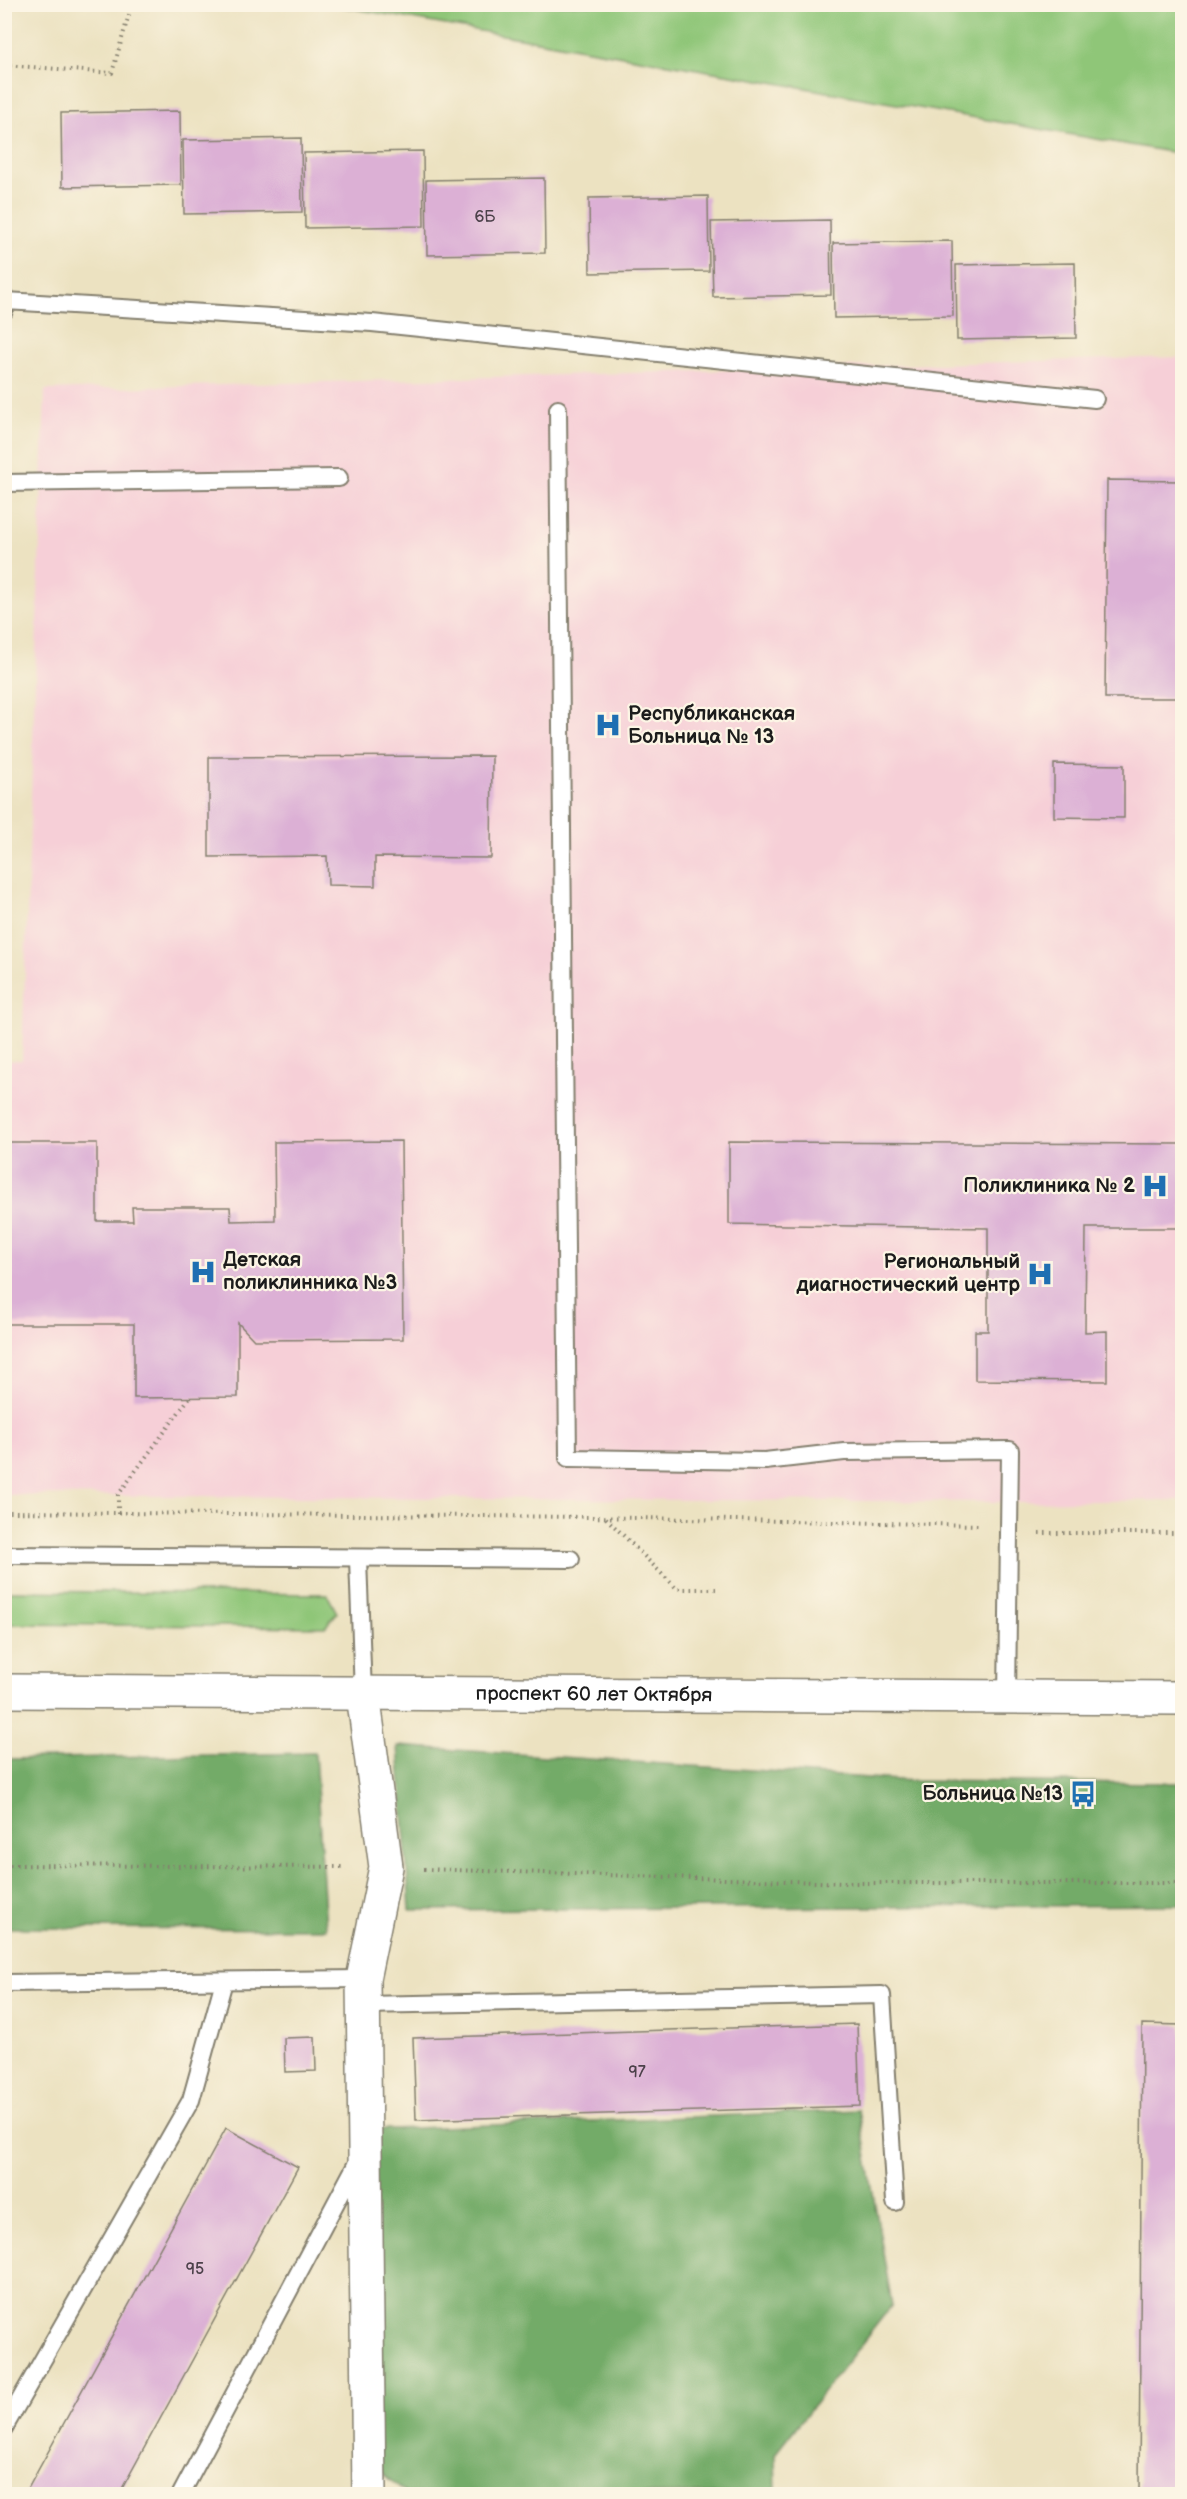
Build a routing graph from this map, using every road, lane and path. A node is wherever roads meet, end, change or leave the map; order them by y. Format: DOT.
graph roads {
  1 [pos="132,4"];
  2 [pos="4,66"];
  3 [pos="4,311"];
  4 [pos="1095,399"];
  5 [pos="558,409"];
  6 [pos="339,478"];
  7 [pos="4,483"];
  8 [pos="190,1397"];
  9 [pos="4,1512"];
  10 [pos="118,1514"];
  11 [pos="605,1518"];
  12 [pos="1182,1533"];
  13 [pos="1010,1534"];
  14 [pos="4,1555"];
  15 [pos="358,1559"];
  16 [pos="571,1559"];
  17 [pos="716,1589"];
  18 [pos="4,1691"];
  19 [pos="363,1694"];
  20 [pos="1182,1698"];
  21 [pos="1007,1699"];
  22 [pos="4,1865"];
  23 [pos="386,1867"];
  24 [pos="1182,1883"];
  25 [pos="224,1981"];
  26 [pos="4,1983"];
  27 [pos="363,1992"];
  28 [pos="364,2150"];
  29 [pos="895,2202"];
  30 [pos="4,2428"];
  31 [pos="181,2494"];
  32 [pos="369,2494"];
  1 -- 2 [label="path"];
  3 -- 4 [label="lane"];
  5 -- 13 [label="lane"];
  6 -- 7 [label="lane"];
  8 -- 10 [label="path"];
  9 -- 10 [label="path"];
  10 -- 11 [label="path"];
  11 -- 13 [label="path"];
  11 -- 17 [label="path"];
  12 -- 13 [label="path"];
  13 -- 21 [label="lane"];
  14 -- 15 [label="lane"];
  15 -- 16 [label="lane"];
  15 -- 19 [label="lane"];
  18 -- 19 [label="main road, проспект 60 лет Октября"];
  19 -- 21 [label="main road, проспект 60 лет Октября"];
  19 -- 23 [label="main road"];
  20 -- 21 [label="main road, проспект 60 лет Октября"];
  22 -- 23 [label="path"];
  23 -- 24 [label="path"];
  23 -- 27 [label="main road"];
  25 -- 26 [label="lane"];
  25 -- 27 [label="lane"];
  25 -- 30 [label="lane"];
  27 -- 28 [label="main road"];
  27 -- 29 [label="lane"];
  28 -- 31 [label="lane"];
  28 -- 32 [label="main road"];
}
